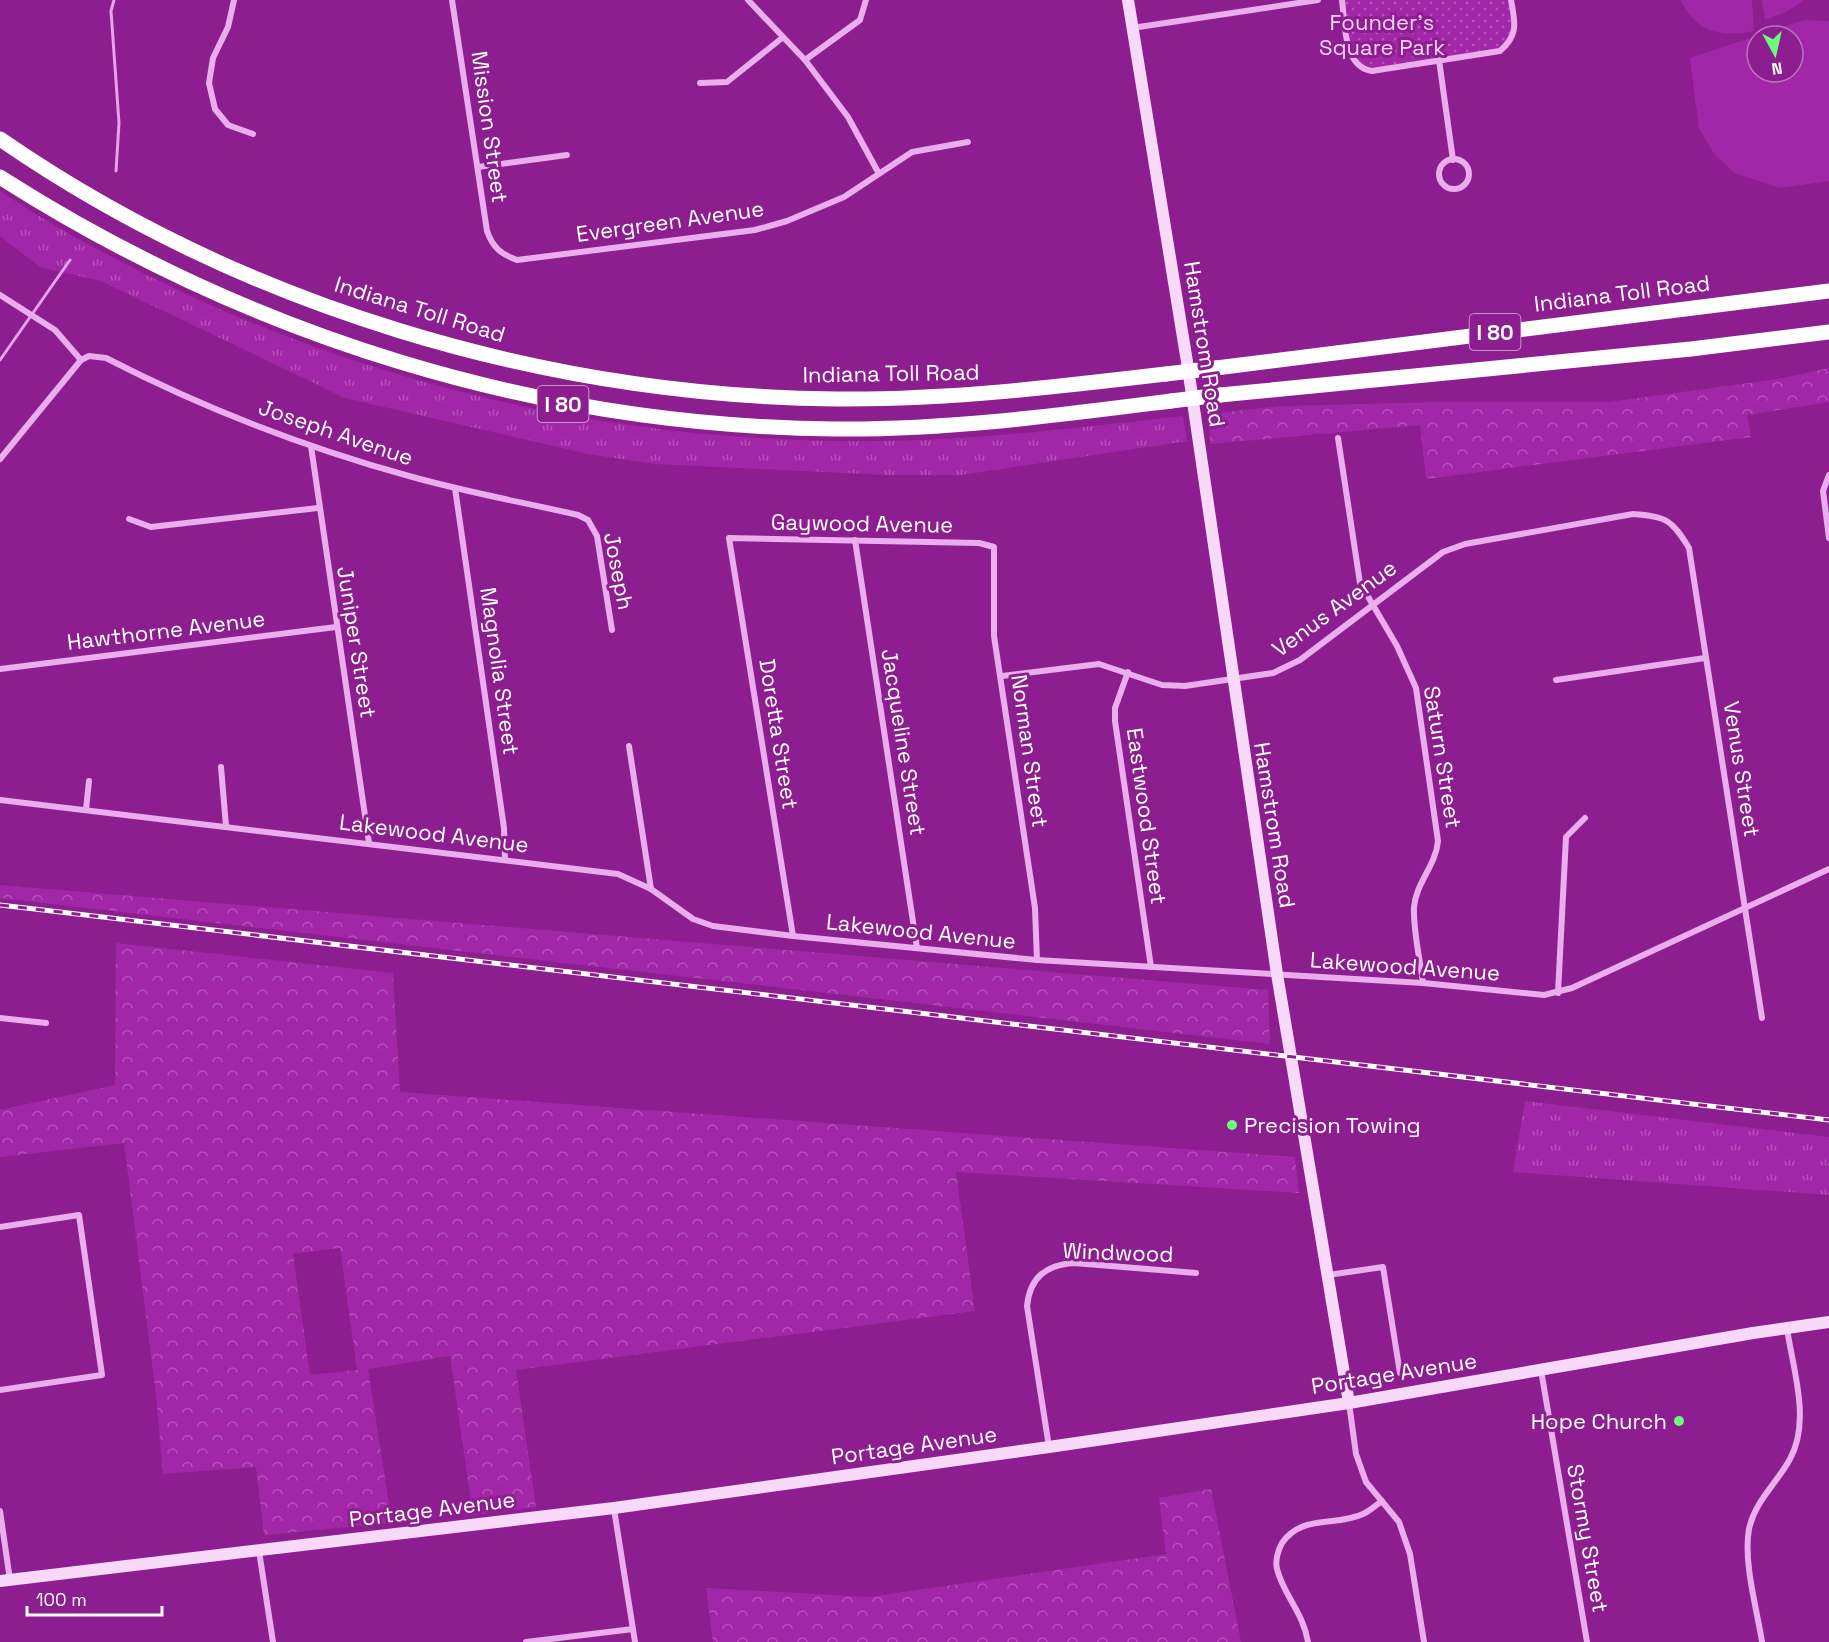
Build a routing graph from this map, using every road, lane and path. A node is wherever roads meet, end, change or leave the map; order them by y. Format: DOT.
graph roads {
  1 [pos="234,0"];
  2 [pos="452,0"];
  3 [pos="748,0"];
  4 [pos="866,0"];
  5 [pos="1128,0"];
  6 [pos="1318,0"];
  7 [pos="1342,0"];
  8 [pos="1511,0"];
  9 [pos="1132,28"];
  10 [pos="783,38"];
  11 [pos="805,60"];
  12 [pos="1439,60"];
  13 [pos="700,83"];
  14 [pos="253,134"];
  15 [pos="0,139"];
  16 [pos="968,142"];
  17 [pos="567,155"];
  18 [pos="1453,160"];
  19 [pos="478,167"];
  20 [pos="878,172"];
  21 [pos="0,177"];
  22 [pos="502,255"];
  23 [pos="1829,286"];
  24 [pos="1829,291"];
  25 [pos="0,296"];
  26 [pos="1773,297"];
  27 [pos="1829,332"];
  28 [pos="1829,337"];
  29 [pos="1780,338"];
  30 [pos="81,360"];
  31 [pos="1338,438"];
  32 [pos="311,446"];
  33 [pos="0,459"];
  34 [pos="1827,477"];
  35 [pos="455,488"];
  36 [pos="318,508"];
  37 [pos="129,519"];
  38 [pos="588,520"];
  39 [pos="1678,529"];
  40 [pos="729,538"];
  41 [pos="1829,538"];
  42 [pos="855,540"];
  43 [pos="994,547"];
  44 [pos="1371,606"];
  45 [pos="336,627"];
  46 [pos="612,630"];
  47 [pos="1705,658"];
  48 [pos="0,669"];
  49 [pos="1128,672"];
  50 [pos="1002,676"];
  51 [pos="1232,680"];
  52 [pos="1556,680"];
  53 [pos="629,746"];
  54 [pos="221,767"];
  55 [pos="89,782"];
  56 [pos="0,800"];
  57 [pos="86,809"];
  58 [pos="1585,818"];
  59 [pos="226,826"];
  60 [pos="369,843"];
  61 [pos="505,860"];
  62 [pos="1829,869"];
  63 [pos="651,889"];
  64 [pos="1746,907"];
  65 [pos="793,936"];
  66 [pos="917,948"];
  67 [pos="1037,960"];
  68 [pos="1150,967"];
  69 [pos="1276,974"];
  70 [pos="1423,983"];
  71 [pos="1558,993"];
  72 [pos="0,1018"];
  73 [pos="1762,1018"];
  74 [pos="46,1023"];
  75 [pos="0,1227"];
  76 [pos="1196,1273"];
  77 [pos="1327,1276"];
  78 [pos="1829,1322"];
  79 [pos="1787,1329"];
  80 [pos="1541,1370"];
  81 [pos="1400,1373"];
  82 [pos="0,1390"];
  83 [pos="1349,1403"];
  84 [pos="1049,1448"];
  85 [pos="1382,1501"];
  86 [pos="614,1508"];
  87 [pos="0,1511"];
  88 [pos="259,1551"];
  89 [pos="5,1580"];
  90 [pos="633,1629"];
  91 [pos="273,1642"];
  92 [pos="526,1642"];
  93 [pos="635,1642"];
  94 [pos="1308,1642"];
  95 [pos="1424,1642"];
  96 [pos="1587,1642"];
  97 [pos="1762,1642"];
  1 -- 14 [label="street"];
  2 -- 19 [label="street, Mission Street"];
  3 -- 10 [label="street"];
  4 -- 11 [label="street"];
  5 -- 9 [label="street, Hamstrom Road"];
  6 -- 9 [label="street"];
  7 -- 12 [label="street"];
  8 -- 12 [label="street"];
  9 -- 51 [label="street, Hamstrom Road"];
  10 -- 11 [label="street"];
  10 -- 13 [label="street"];
  11 -- 20 [label="street"];
  12 -- 18 [label="street"];
  15 -- 26 [label="highway, Indiana Toll Road / I 80, bridge"];
  16 -- 20 [label="street, Evergreen Avenue"];
  17 -- 19 [label="street"];
  18 -- 18 [label="street"];
  19 -- 22 [label="street, Mission Street"];
  20 -- 22 [label="street, Evergreen Avenue"];
  21 -- 29 [label="highway, I 80, bridge"];
  23 -- 26 [label="highway"];
  24 -- 26 [label="highway, Indiana Toll Road / I 80"];
  25 -- 30 [label="street"];
  27 -- 29 [label="highway, I 80"];
  28 -- 29 [label="highway"];
  30 -- 32 [label="street, Joseph Avenue"];
  30 -- 33 [label="street"];
  31 -- 44 [label="street, Saturn Street"];
  32 -- 35 [label="street, Joseph Avenue"];
  32 -- 36 [label="street, Juniper Street"];
  34 -- 41 [label="street"];
  35 -- 38 [label="street, Joseph Avenue"];
  35 -- 61 [label="street, Magnolia Street"];
  36 -- 37 [label="street"];
  36 -- 45 [label="street, Juniper Street"];
  38 -- 46 [label="street, Joseph"];
  39 -- 44 [label="street, Venus Avenue"];
  39 -- 47 [label="street, Venus Street"];
  40 -- 42 [label="street, Gaywood Avenue"];
  40 -- 65 [label="street, Doretta Street"];
  42 -- 43 [label="street, Gaywood Avenue"];
  42 -- 66 [label="street, Jacqueline Street"];
  43 -- 50 [label="street, Norman Street"];
  44 -- 51 [label="street, Venus Avenue"];
  44 -- 70 [label="street, Saturn Street"];
  45 -- 48 [label="street, Hawthorne Avenue"];
  45 -- 60 [label="street, Juniper Street"];
  47 -- 52 [label="street"];
  47 -- 64 [label="street, Venus Street"];
  49 -- 50 [label="street, Venus Avenue"];
  49 -- 51 [label="street, Venus Avenue"];
  49 -- 68 [label="street, Eastwood Street"];
  50 -- 67 [label="street, Norman Street"];
  51 -- 69 [label="street, Hamstrom Road"];
  53 -- 63 [label="street"];
  54 -- 59 [label="street"];
  55 -- 57 [label="street"];
  56 -- 57 [label="street, Lakewood Avenue"];
  57 -- 59 [label="street, Lakewood Avenue"];
  58 -- 71 [label="street"];
  59 -- 60 [label="street, Lakewood Avenue"];
  60 -- 61 [label="street, Lakewood Avenue"];
  61 -- 63 [label="street, Lakewood Avenue"];
  62 -- 64 [label="street, Lakewood Avenue"];
  63 -- 65 [label="street, Lakewood Avenue"];
  64 -- 71 [label="street, Lakewood Avenue"];
  64 -- 73 [label="street, Venus Street"];
  65 -- 66 [label="street, Lakewood Avenue"];
  66 -- 67 [label="street, Lakewood Avenue"];
  67 -- 68 [label="street, Lakewood Avenue"];
  68 -- 69 [label="street, Lakewood Avenue"];
  69 -- 70 [label="street, Lakewood Avenue"];
  69 -- 77 [label="street, Hamstrom Road"];
  70 -- 71 [label="street, Lakewood Avenue"];
  72 -- 74 [label="street"];
  75 -- 82 [label="street"];
  76 -- 84 [label="street, Windwood"];
  77 -- 81 [label="street"];
  77 -- 83 [label="street, Hamstrom Road"];
  78 -- 79 [label="street, Portage Avenue"];
  79 -- 80 [label="street, Portage Avenue"];
  79 -- 97 [label="street"];
  80 -- 83 [label="street, Portage Avenue"];
  80 -- 96 [label="street, Stormy Street"];
  83 -- 84 [label="street, Portage Avenue"];
  83 -- 85 [label="street, Hamstrom Road"];
  84 -- 86 [label="street, Portage Avenue"];
  85 -- 94 [label="street"];
  85 -- 95 [label="street, Hamstrom Road"];
  86 -- 88 [label="street, Portage Avenue"];
  86 -- 90 [label="street"];
  87 -- 89 [label="street"];
  88 -- 89 [label="street, Portage Avenue"];
  88 -- 91 [label="street"];
  90 -- 92 [label="street"];
  90 -- 93 [label="street"];
}
